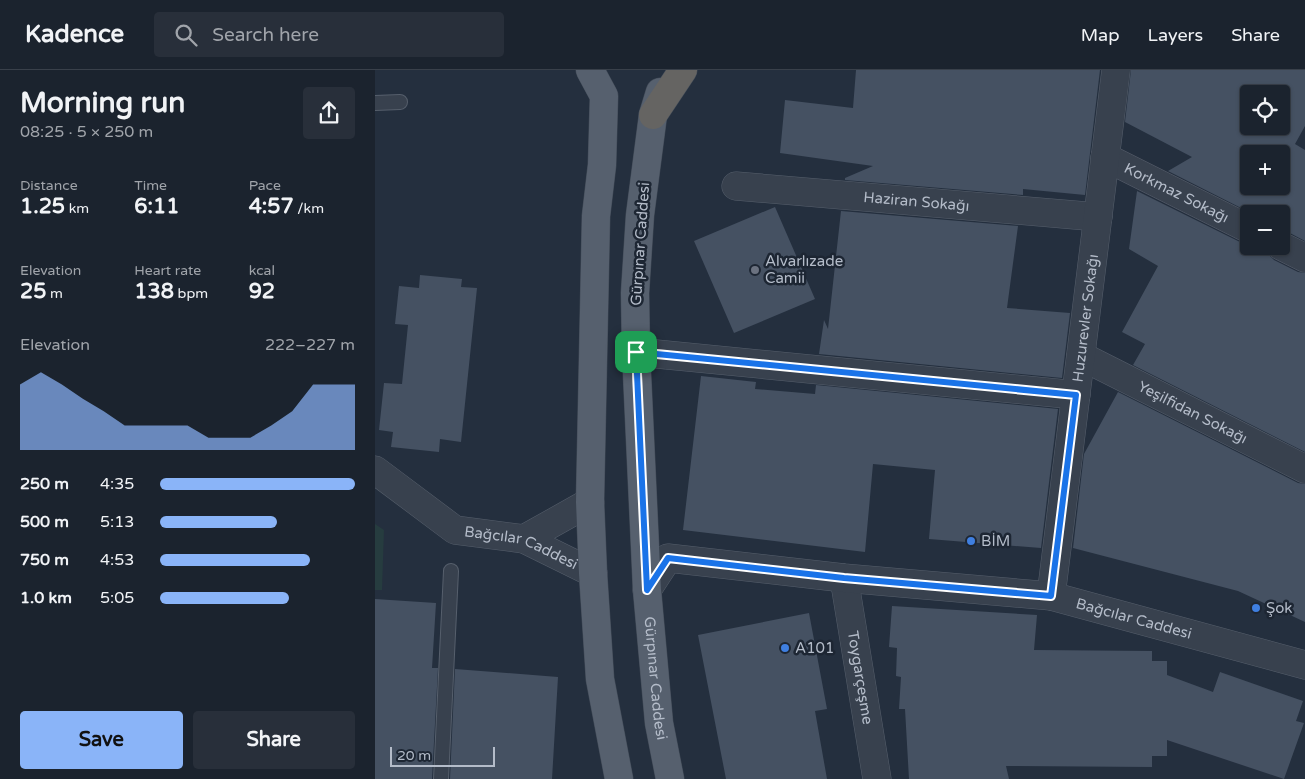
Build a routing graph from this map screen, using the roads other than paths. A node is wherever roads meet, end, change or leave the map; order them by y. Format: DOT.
graph roads {
  1 [pos="590,70"];
  2 [pos="667,70"];
  3 [pos="683,70"];
  4 [pos="1116,70"];
  5 [pos="400,102"];
  6 [pos="375,103"];
  7 [pos="653,115"];
  8 [pos="1105,156"];
  9 [pos="736,186"];
  10 [pos="1098,217"];
  11 [pos="1240,224"];
  12 [pos="1290,250"];
  13 [pos="1305,258"];
  14 [pos="636,352"];
  15 [pos="1081,356"];
  16 [pos="1076,395"];
  17 [pos="1305,469"];
  18 [pos="375,470"];
  19 [pos="590,502"];
  20 [pos="524,539"];
  21 [pos="451,571"];
  22 [pos="593,573"];
  23 [pos="844,578"];
  24 [pos="647,590"];
  25 [pos="1051,596"];
  26 [pos="1305,665"];
  27 [pos="441,779"];
  28 [pos="619,779"];
  29 [pos="670,779"];
  30 [pos="877,779"];
  1 -- 19 [label="main road"];
  2 -- 7 [label="main road, Gürpınar Caddesi"];
  3 -- 7 [label="highway"];
  4 -- 8 [label="street, Huzurevler Sokağı"];
  5 -- 6 [label="lane"];
  7 -- 14 [label="main road, Gürpınar Caddesi"];
  8 -- 10 [label="street, Huzurevler Sokağı"];
  8 -- 11 [label="street, Korkmaz Sokağı"];
  9 -- 10 [label="street, Haziran Sokağı"];
  10 -- 15 [label="street, Huzurevler Sokağı"];
  12 -- 13 [label="street"];
  14 -- 16 [label="street"];
  14 -- 24 [label="main road, Gürpınar Caddesi"];
  15 -- 16 [label="street, Huzurevler Sokağı"];
  15 -- 17 [label="street, Yeşilfidan Sokağı"];
  16 -- 25 [label="street, Huzurevler Sokağı"];
  18 -- 20 [label="street, Bağcılar Caddesi"];
  19 -- 20 [label="street"];
  19 -- 22 [label="main road"];
  20 -- 22 [label="street, Bağcılar Caddesi"];
  21 -- 27 [label="lane"];
  22 -- 28 [label="main road"];
  23 -- 24 [label="street, Bağcılar Caddesi"];
  23 -- 25 [label="street, Bağcılar Caddesi"];
  23 -- 30 [label="street, Toygarçeşme"];
  24 -- 29 [label="main road, Gürpınar Caddesi"];
  25 -- 26 [label="street, Bağcılar Caddesi"];
}
